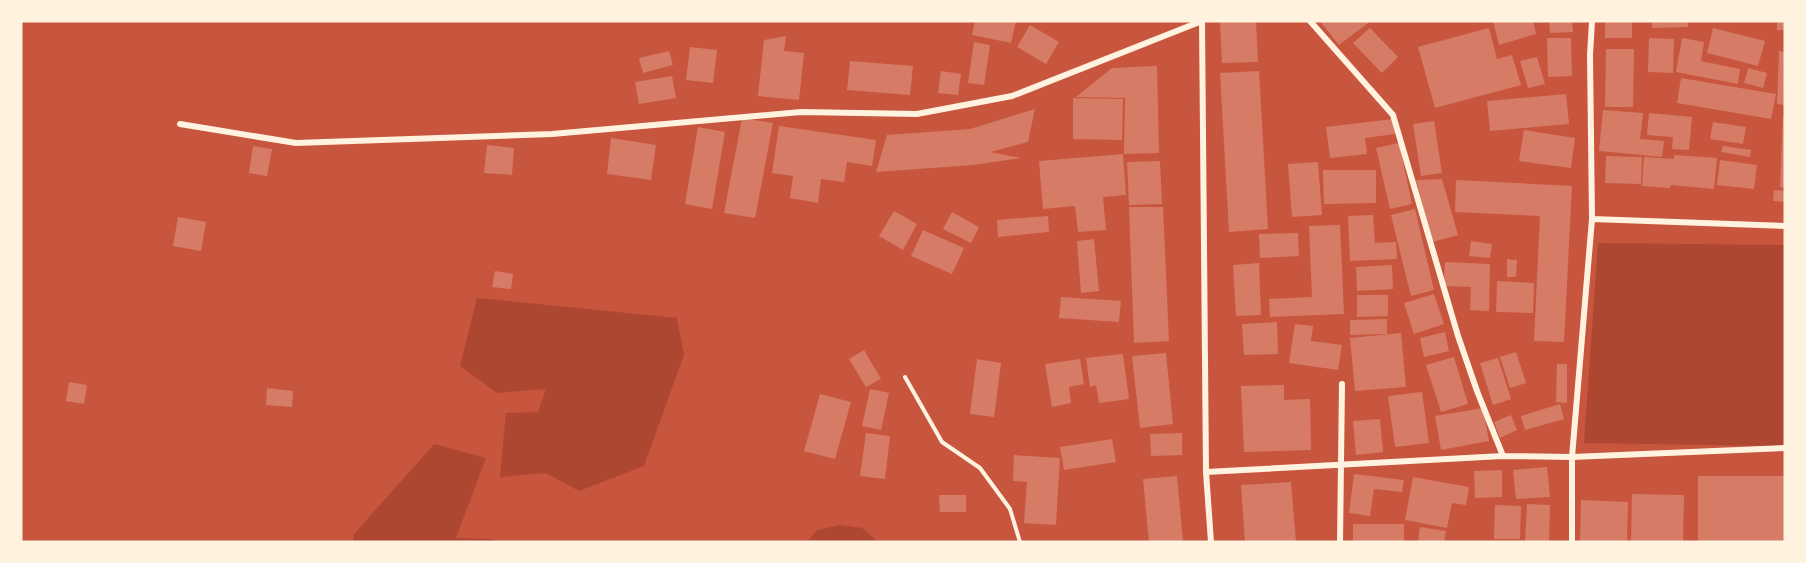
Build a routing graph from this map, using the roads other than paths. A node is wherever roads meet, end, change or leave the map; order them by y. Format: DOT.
graph roads {
  1 [pos="1202,21"];
  2 [pos="1310,21"];
  3 [pos="1592,21"];
  4 [pos="180,124"];
  5 [pos="1592,219"];
  6 [pos="1785,226"];
  7 [pos="1342,384"];
  8 [pos="1785,448"];
  9 [pos="1503,456"];
  10 [pos="1572,457"];
  11 [pos="1341,465"];
  12 [pos="1206,472"];
  13 [pos="1211,542"];
  14 [pos="1340,542"];
  15 [pos="1572,542"];
  1 -- 4 [label="street"];
  1 -- 12 [label="street"];
  2 -- 9 [label="street"];
  3 -- 5 [label="street"];
  5 -- 6 [label="street"];
  5 -- 10 [label="street"];
  7 -- 11 [label="street"];
  8 -- 10 [label="street"];
  9 -- 10 [label="street"];
  9 -- 11 [label="street"];
  10 -- 15 [label="street"];
  11 -- 12 [label="street"];
  11 -- 14 [label="street"];
  12 -- 13 [label="street"];
}
